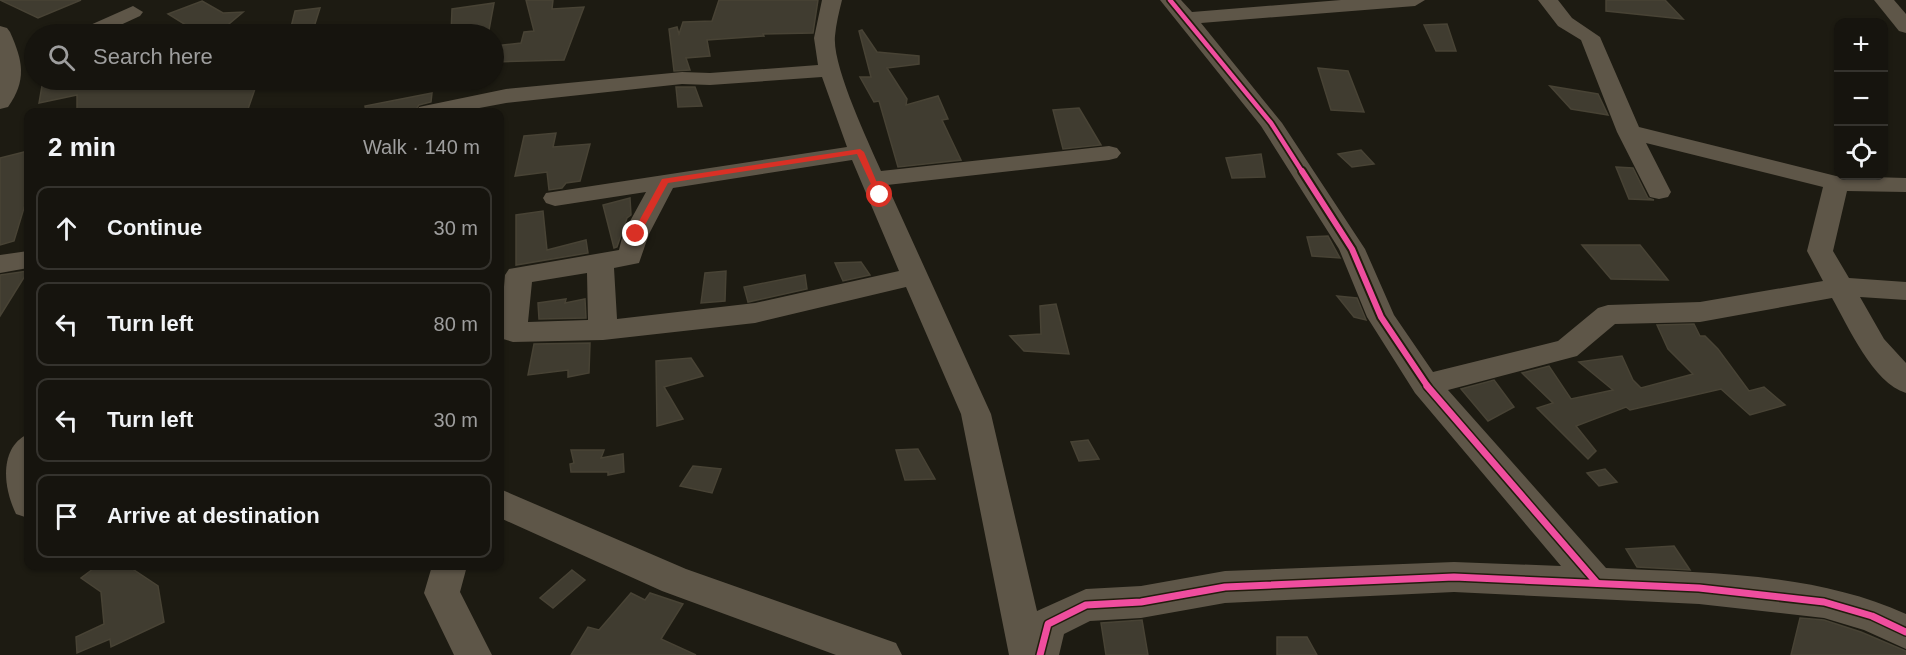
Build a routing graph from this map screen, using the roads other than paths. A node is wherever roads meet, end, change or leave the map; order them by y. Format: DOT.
graph roads {
  1 [pos="832,0"];
  2 [pos="1415,0"];
  3 [pos="1548,0"];
  4 [pos="1884,0"];
  5 [pos="1178,9"];
  6 [pos="133,12"];
  7 [pos="107,24"];
  8 [pos="1906,27"];
  9 [pos="0,32"];
  10 [pos="24,58"];
  11 [pos="13,62"];
  12 [pos="831,70"];
  13 [pos="0,102"];
  14 [pos="447,108"];
  15 [pos="1629,132"];
  16 [pos="860,152"];
  17 [pos="1109,153"];
  18 [pos="872,179"];
  19 [pos="664,181"];
  20 [pos="1836,183"];
  21 [pos="1906,185"];
  22 [pos="1659,192"];
  23 [pos="555,198"];
  24 [pos="24,261"];
  25 [pos="600,262"];
  26 [pos="0,264"];
  27 [pos="915,276"];
  28 [pos="1840,288"];
  29 [pos="1906,291"];
  30 [pos="603,330"];
  31 [pos="1906,382"];
  32 [pos="1426,385"];
  33 [pos="24,452"];
  34 [pos="24,493"];
  35 [pos="504,505"];
  36 [pos="449,570"];
  37 [pos="1597,583"];
  38 [pos="1906,632"];
  39 [pos="473,655"];
  40 [pos="883,655"];
  41 [pos="1028,655"];
  42 [pos="1040,655"];
  1 -- 12 [label="street"];
  2 -- 5 [label="street"];
  3 -- 15 [label="street"];
  4 -- 8 [label="street"];
  5 -- 32 [label="street"];
  6 -- 7 [label="street"];
  9 -- 11 [label="street"];
  10 -- 11 [label="street"];
  11 -- 13 [label="street"];
  12 -- 14 [label="street"];
  12 -- 16 [label="street"];
  15 -- 20 [label="street"];
  15 -- 22 [label="street"];
  16 -- 18 [label="street"];
  16 -- 19 [label="street"];
  17 -- 18 [label="street"];
  18 -- 27 [label="street"];
  19 -- 23 [label="street"];
  19 -- 25 [label="street"];
  20 -- 21 [label="street"];
  20 -- 28 [label="street"];
  24 -- 26 [label="street"];
  25 -- 30 [label="street"];
  25 -- 30 [label="street"];
  27 -- 30 [label="street"];
  27 -- 41 [label="street"];
  28 -- 29 [label="street"];
  28 -- 31 [label="street"];
  28 -- 32 [label="street"];
  32 -- 37 [label="street"];
  33 -- 34 [label="street"];
  35 -- 40 [label="street"];
  36 -- 39 [label="street"];
  37 -- 38 [label="street"];
  37 -- 42 [label="street"];
}
